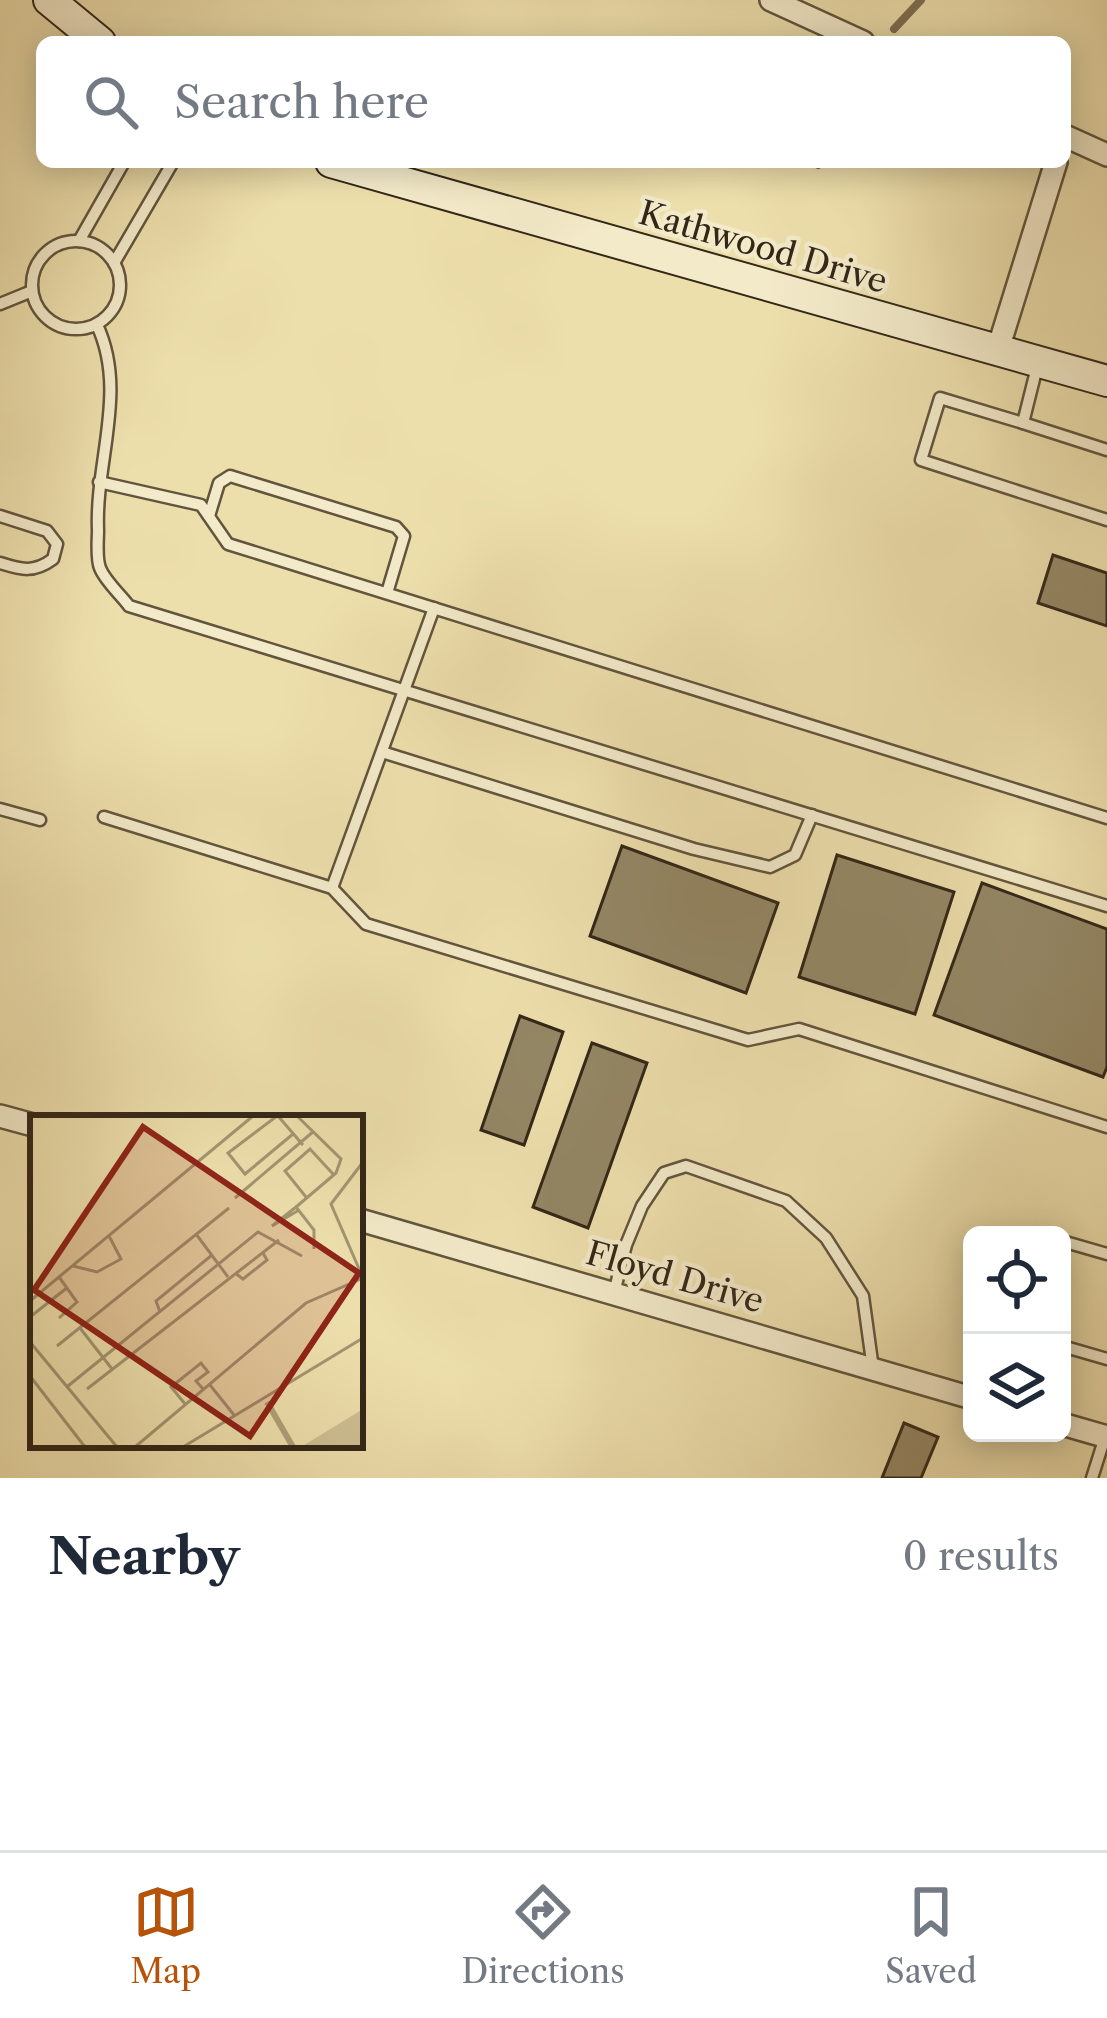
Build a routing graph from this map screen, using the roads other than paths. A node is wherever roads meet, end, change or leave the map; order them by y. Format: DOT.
graph roads {
  1 [pos="49,0"];
  2 [pos="771,0"];
  3 [pos="93,36"];
  4 [pos="850,36"];
  5 [pos="1071,139"];
  6 [pos="1107,155"];
  7 [pos="121,168"];
  8 [pos="169,168"];
  9 [pos="352,168"];
  10 [pos="1054,168"];
  11 [pos="80,242"];
  12 [pos="114,263"];
  13 [pos="32,291"];
  14 [pos="0,304"];
  15 [pos="97,325"];
  16 [pos="998,350"];
  17 [pos="1039,361"];
  18 [pos="1107,381"];
  19 [pos="1023,424"];
  20 [pos="1107,450"];
  21 [pos="99,482"];
  22 [pos="0,516"];
  23 [pos="209,516"];
  24 [pos="1107,520"];
  25 [pos="0,563"];
  26 [pos="387,593"];
  27 [pos="434,608"];
  28 [pos="404,690"];
  29 [pos="382,752"];
  30 [pos="0,809"];
  31 [pos="812,815"];
  32 [pos="104,817"];
  33 [pos="1107,818"];
  34 [pos="40,820"];
  35 [pos="332,888"];
  36 [pos="1107,906"];
  37 [pos="0,1115"];
  38 [pos="30,1124"];
  39 [pos="1107,1127"];
  40 [pos="363,1221"];
  41 [pos="1071,1244"];
  42 [pos="1107,1254"];
  43 [pos="614,1293"];
  44 [pos="1071,1349"];
  45 [pos="1107,1359"];
  46 [pos="873,1369"];
  47 [pos="963,1391"];
  48 [pos="1071,1427"];
  49 [pos="1106,1437"];
  50 [pos="1092,1478"];
  1 -- 3 [label="street"];
  2 -- 4 [label="street"];
  5 -- 6 [label="street"];
  7 -- 11 [label="lane"];
  8 -- 12 [label="lane"];
  9 -- 16 [label="street, Kathwood Drive"];
  10 -- 16 [label="street"];
  11 -- 12 [label="lane"];
  11 -- 13 [label="lane"];
  12 -- 15 [label="lane"];
  13 -- 14 [label="lane"];
  13 -- 15 [label="lane"];
  15 -- 21 [label="lane"];
  16 -- 17 [label="street, Kathwood Drive"];
  17 -- 18 [label="street, Kathwood Drive"];
  17 -- 19 [label="lane"];
  19 -- 20 [label="lane"];
  19 -- 24 [label="lane"];
  21 -- 23 [label="lane"];
  21 -- 28 [label="lane"];
  22 -- 25 [label="lane"];
  23 -- 26 [label="lane"];
  23 -- 26 [label="lane"];
  26 -- 27 [label="lane"];
  27 -- 28 [label="lane"];
  27 -- 33 [label="lane"];
  28 -- 29 [label="lane"];
  28 -- 31 [label="lane"];
  29 -- 31 [label="lane"];
  29 -- 35 [label="lane"];
  30 -- 34 [label="lane"];
  31 -- 36 [label="lane"];
  32 -- 35 [label="lane"];
  35 -- 39 [label="lane"];
  37 -- 38 [label="street"];
  40 -- 43 [label="street, Floyd Drive"];
  41 -- 42 [label="lane"];
  43 -- 46 [label="street, Floyd Drive"];
  43 -- 46 [label="lane"];
  44 -- 45 [label="lane"];
  46 -- 47 [label="street, Floyd Drive"];
  48 -- 49 [label="street"];
  49 -- 50 [label="lane"];
}
